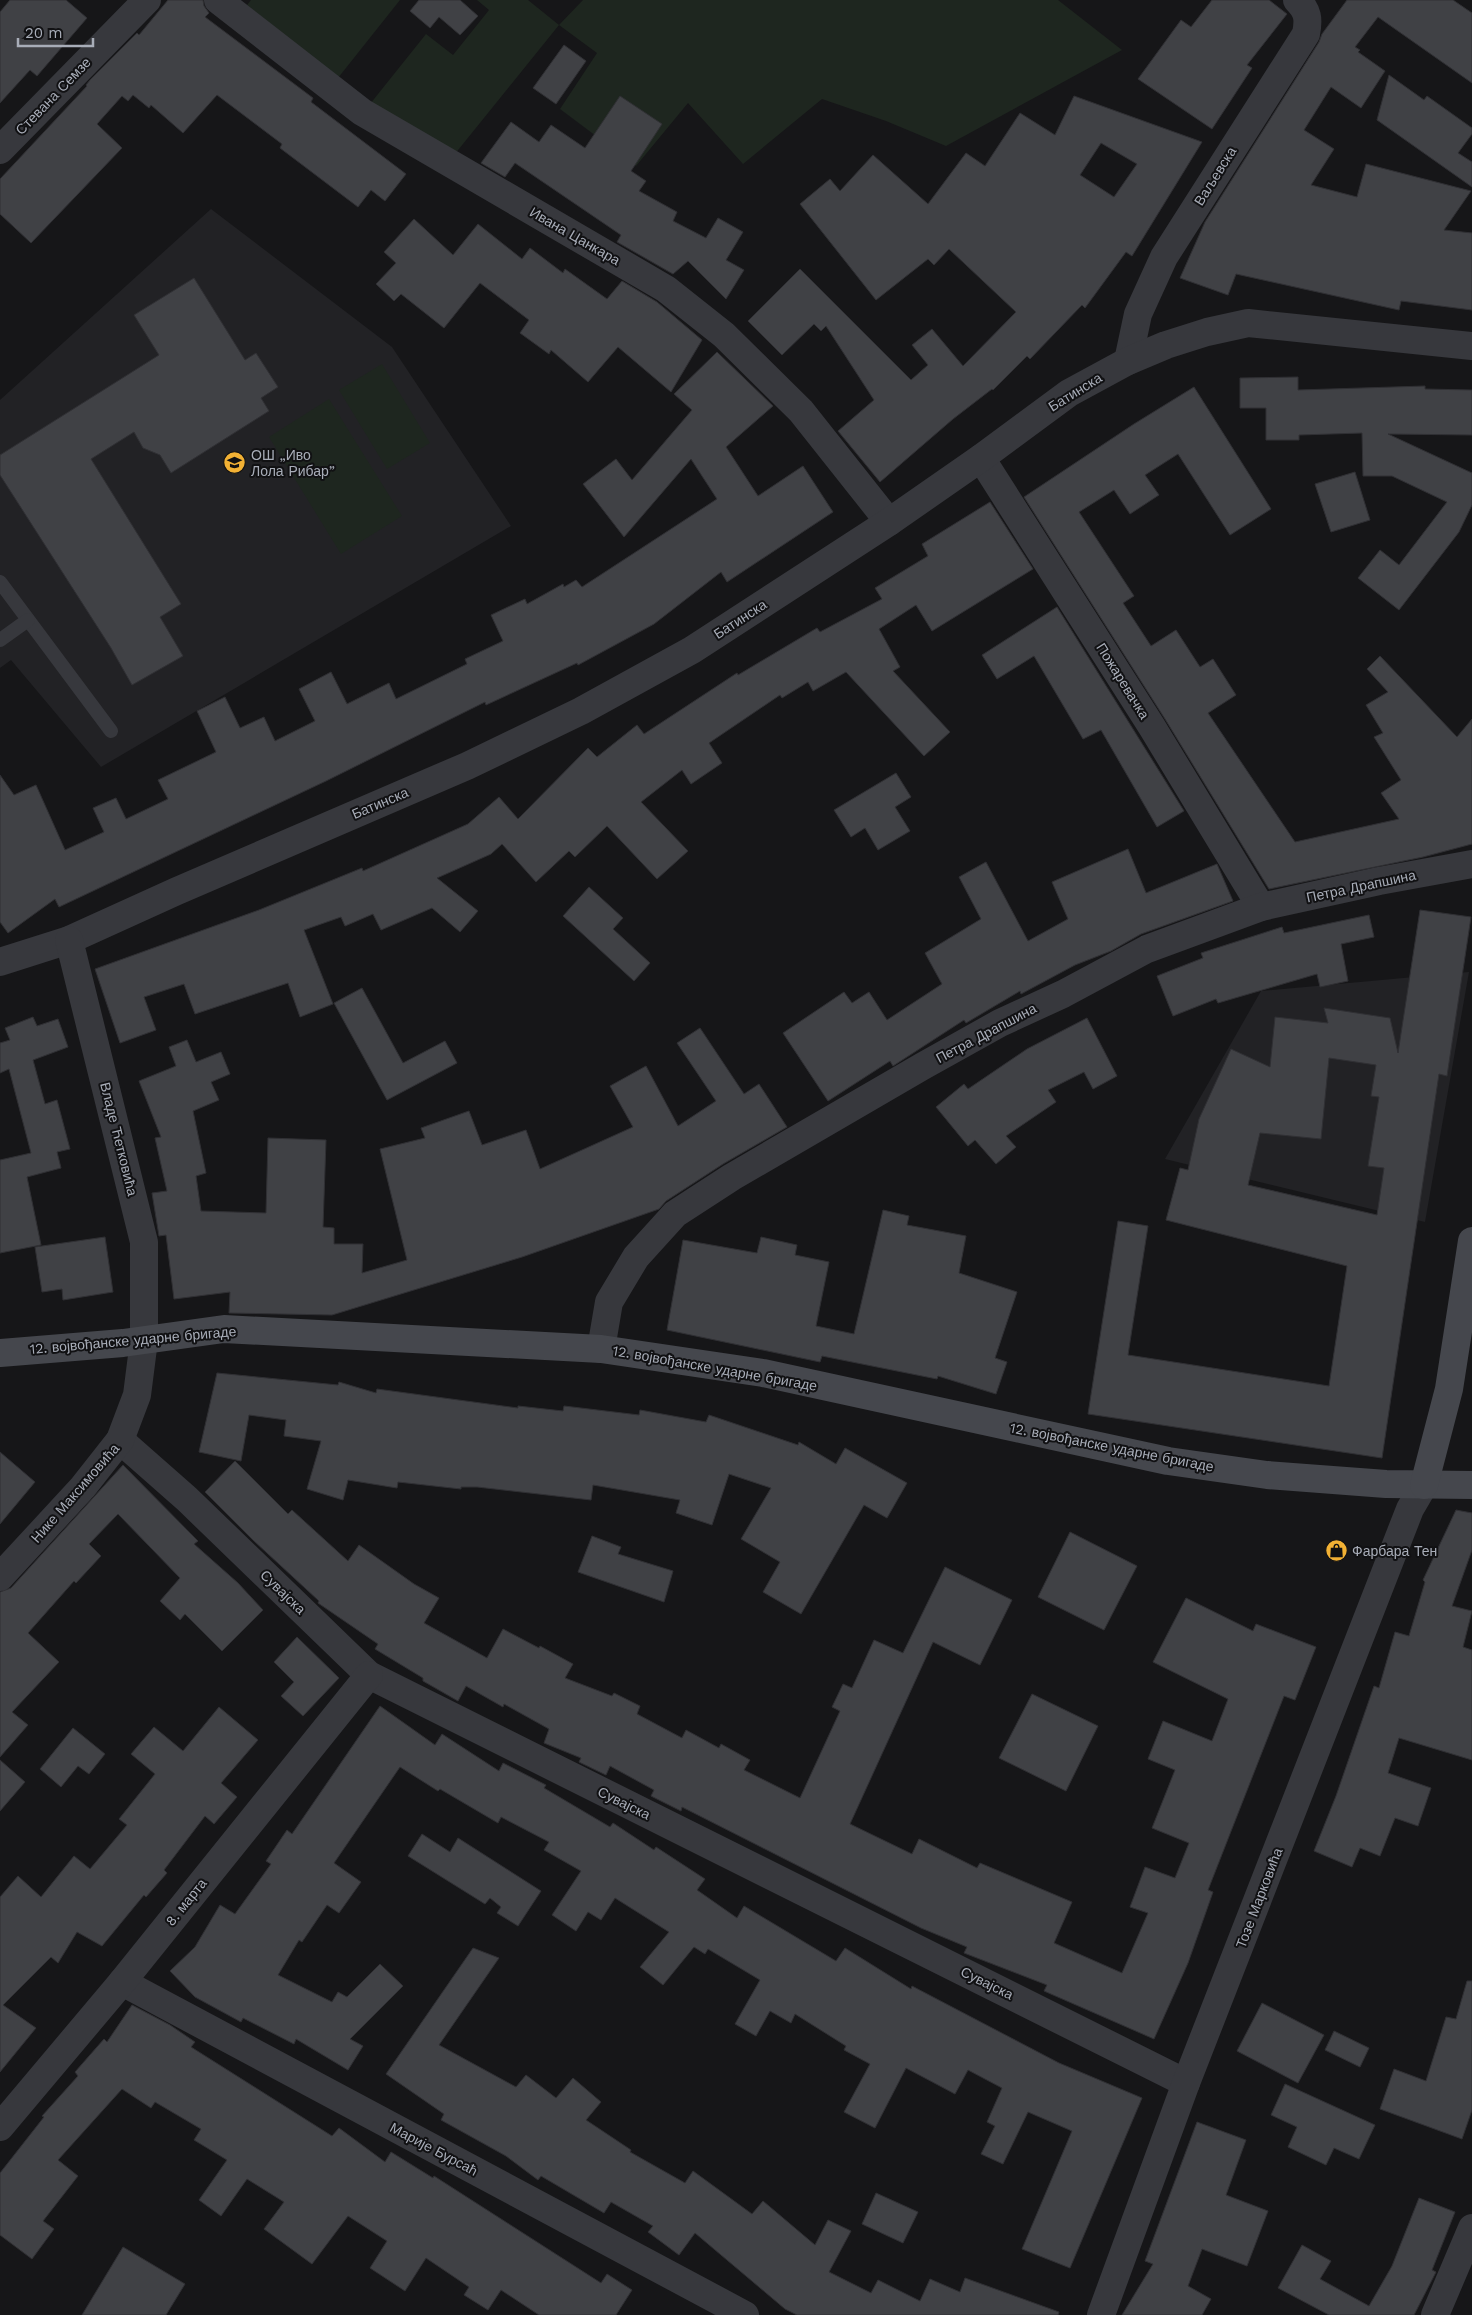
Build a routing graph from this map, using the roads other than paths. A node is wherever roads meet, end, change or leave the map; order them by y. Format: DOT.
graph roads {
  1 [pos="147,0"];
  2 [pos="218,0"];
  3 [pos="1297,0"];
  4 [pos="0,150"];
  5 [pos="1472,346"];
  6 [pos="1128,361"];
  7 [pos="981,458"];
  8 [pos="889,522"];
  9 [pos="0,582"];
  10 [pos="28,620"];
  11 [pos="0,640"];
  12 [pos="111,731"];
  13 [pos="1472,864"];
  14 [pos="1261,907"];
  15 [pos="69,940"];
  16 [pos="0,962"];
  17 [pos="1472,1241"];
  18 [pos="144,1340"];
  19 [pos="601,1349"];
  20 [pos="0,1353"];
  21 [pos="120,1440"];
  22 [pos="1472,1484"];
  23 [pos="1424,1485"];
  24 [pos="0,1577"];
  25 [pos="369,1675"];
  26 [pos="122,1982"];
  27 [pos="1186,2083"];
  28 [pos="0,2127"];
  29 [pos="1472,2228"];
  30 [pos="745,2315"];
  31 [pos="1101,2315"];
  32 [pos="1435,2315"];
  1 -- 4 [label="street, Стевана Семзе"];
  2 -- 8 [label="street, Ивана Цанкара"];
  3 -- 6 [label="street, Ваљевска"];
  5 -- 6 [label="street, Батинска"];
  6 -- 7 [label="street, Батинска"];
  7 -- 8 [label="street, Батинска"];
  7 -- 14 [label="street, Пожаревачка"];
  8 -- 15 [label="street, Батинска"];
  9 -- 10 [label="lane"];
  10 -- 11 [label="lane"];
  10 -- 12 [label="lane"];
  13 -- 14 [label="street, Петра Драпшина"];
  14 -- 19 [label="street, Петра Драпшина"];
  15 -- 16 [label="street, Батинска"];
  15 -- 18 [label="street, Владе Ћетковића"];
  17 -- 23 [label="main road"];
  18 -- 19 [label="main road, 12. војвођанске ударне бригаде"];
  18 -- 20 [label="main road, 12. војвођанске ударне бригаде"];
  18 -- 21 [label="street, Нике Максимовића"];
  19 -- 23 [label="main road, 12. војвођанске ударне бригаде"];
  21 -- 24 [label="street, Нике Максимовића"];
  21 -- 25 [label="street, Сувајска"];
  22 -- 23 [label="main road, 12. војвођанске ударне бригаде"];
  23 -- 27 [label="street, Тозе Марковића"];
  25 -- 26 [label="street, 8. марта"];
  25 -- 27 [label="street, Сувајска"];
  26 -- 28 [label="street, 8. марта"];
  26 -- 30 [label="street, Марије Бурсаћ"];
  27 -- 31 [label="street, Тозе Марковића"];
  29 -- 32 [label="street"];
}
